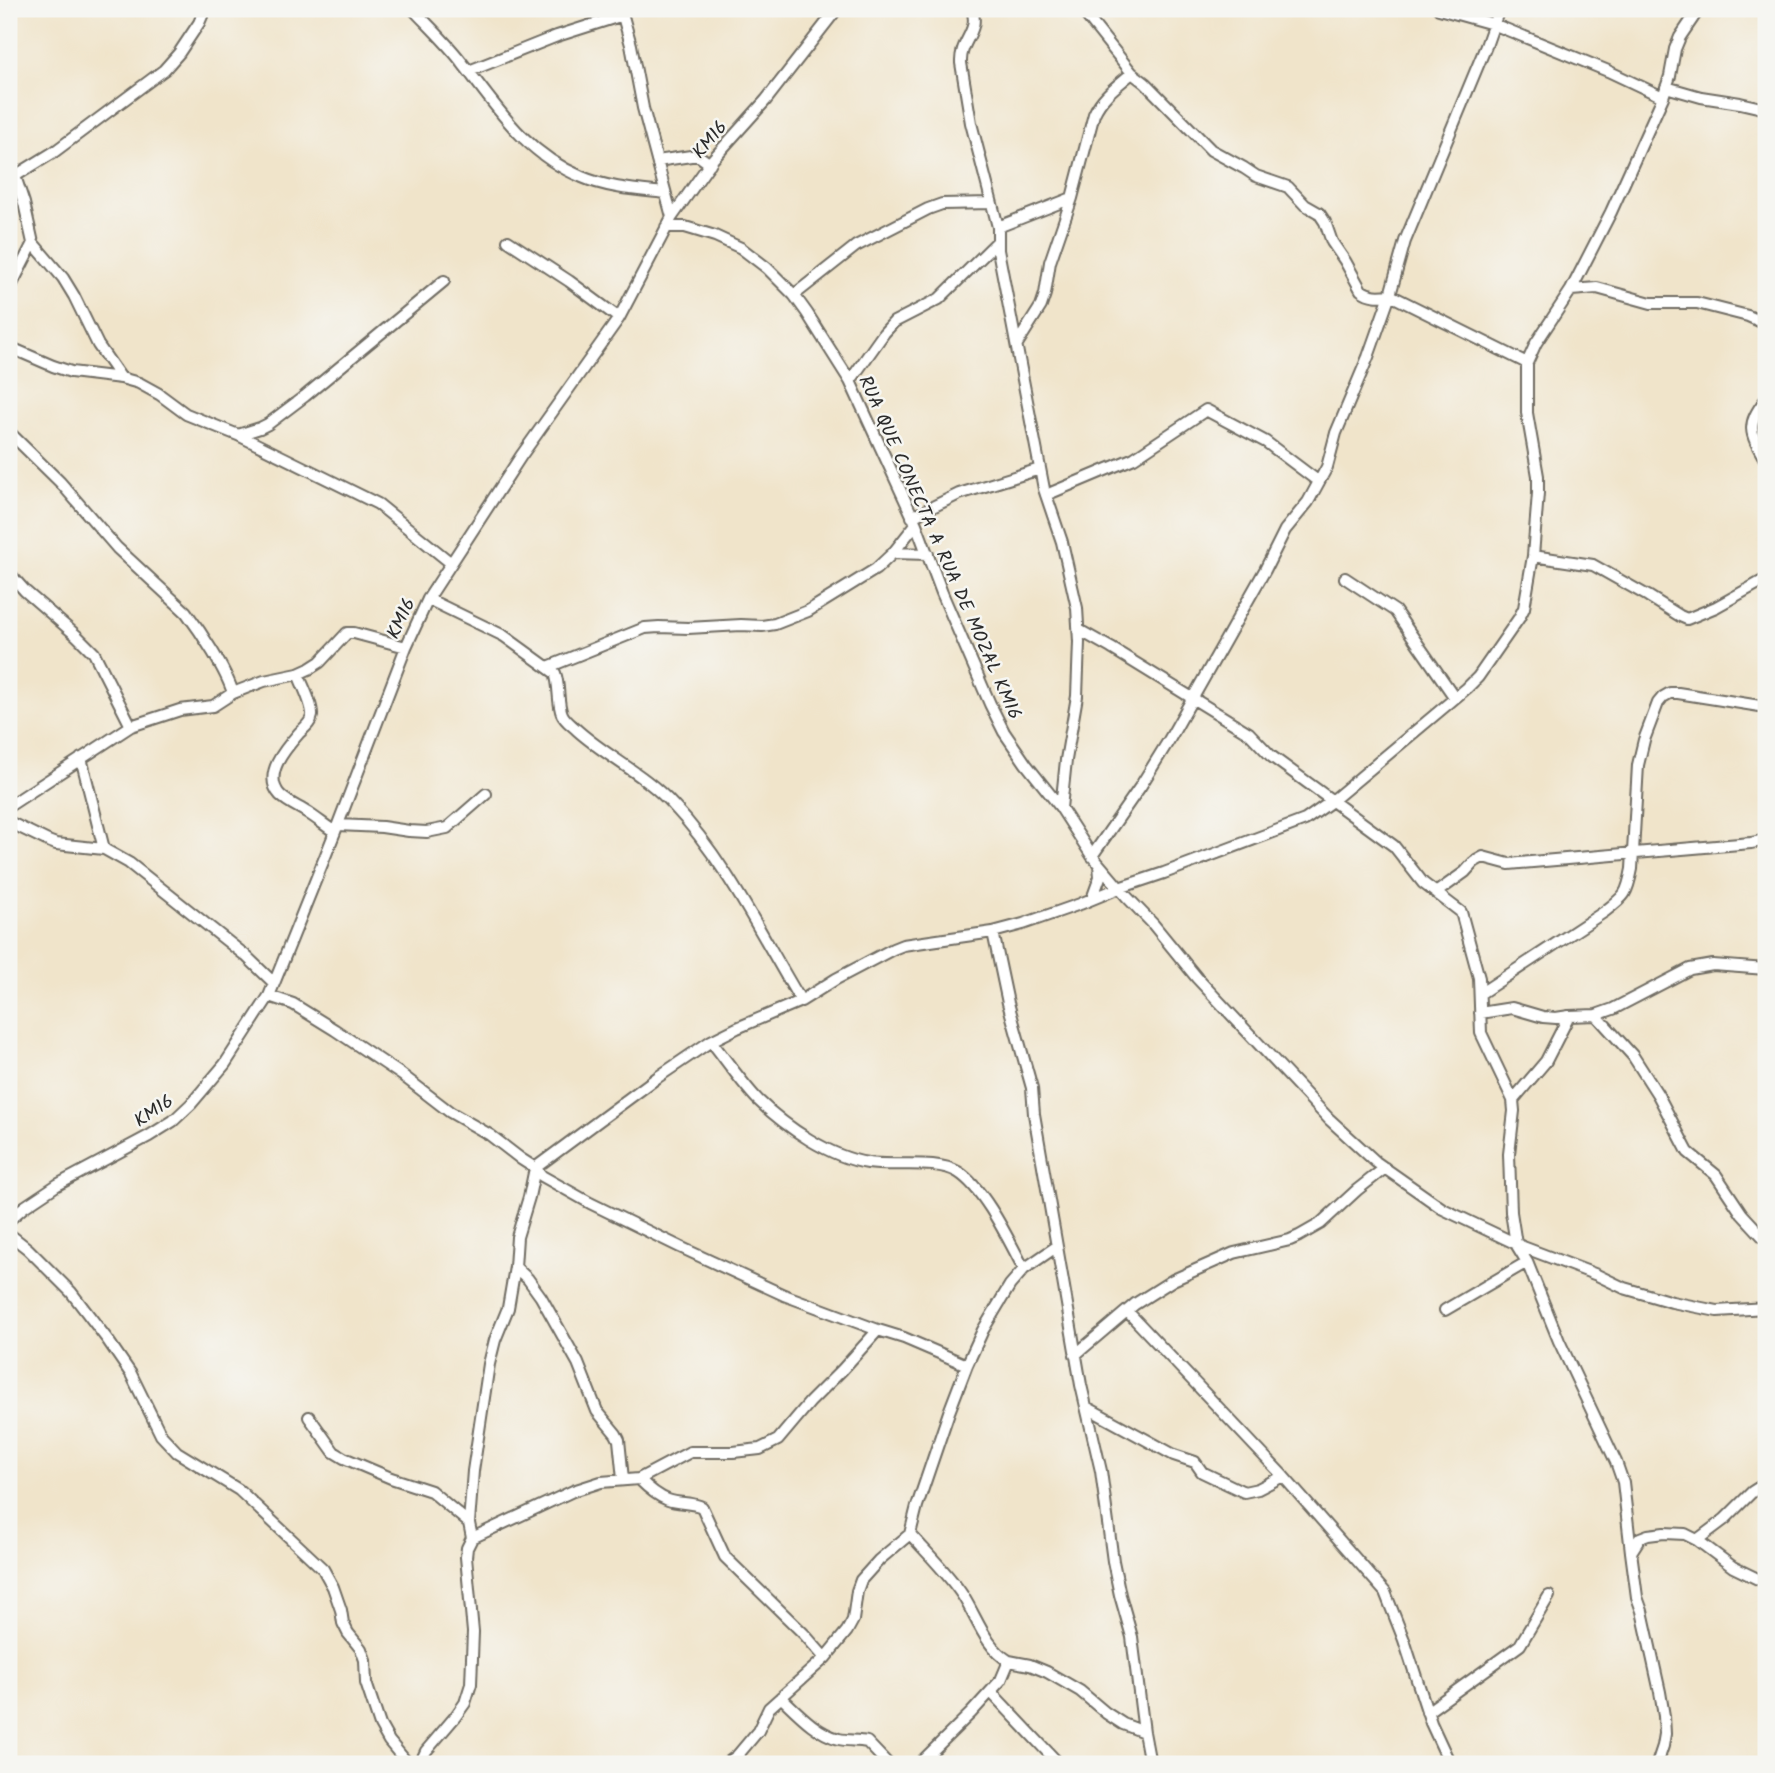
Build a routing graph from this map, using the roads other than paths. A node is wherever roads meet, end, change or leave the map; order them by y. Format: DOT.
graph roads {
  1 [pos="205,9"];
  2 [pos="413,9"];
  3 [pos="837,9"];
  4 [pos="972,9"];
  5 [pos="1081,9"];
  6 [pos="1439,9"];
  7 [pos="1499,9"];
  8 [pos="1699,9"];
  9 [pos="622,12"];
  10 [pos="1493,24"];
  11 [pos="468,71"];
  12 [pos="1132,73"];
  13 [pos="1665,92"];
  14 [pos="1766,109"];
  15 [pos="656,162"];
  16 [pos="710,164"];
  17 [pos="12,171"];
  18 [pos="665,193"];
  19 [pos="1072,198"];
  20 [pos="991,203"];
  21 [pos="669,222"];
  22 [pos="998,228"];
  23 [pos="508,241"];
  24 [pos="998,242"];
  25 [pos="33,243"];
  26 [pos="444,281"];
  27 [pos="9,290"];
  28 [pos="1571,290"];
  29 [pos="794,295"];
  30 [pos="1390,295"];
  31 [pos="619,318"];
  32 [pos="1766,324"];
  33 [pos="1017,344"];
  34 [pos="9,347"];
  35 [pos="1527,363"];
  36 [pos="121,378"];
  37 [pos="850,381"];
  38 [pos="1766,399"];
  39 [pos="9,432"];
  40 [pos="238,435"];
  41 [pos="1766,461"];
  42 [pos="1040,469"];
  43 [pos="1319,482"];
  44 [pos="1046,495"];
  45 [pos="914,521"];
  46 [pos="893,553"];
  47 [pos="928,554"];
  48 [pos="1533,556"];
  49 [pos="451,563"];
  50 [pos="9,573"];
  51 [pos="1345,578"];
  52 [pos="1766,579"];
  53 [pos="428,599"];
  54 [pos="1079,630"];
  55 [pos="406,647"];
  56 [pos="548,667"];
  57 [pos="298,674"];
  58 [pos="233,693"];
  59 [pos="1455,698"];
  60 [pos="1192,700"];
  61 [pos="1766,707"];
  62 [pos="131,726"];
  63 [pos="81,758"];
  64 [pos="485,794"];
  65 [pos="1332,801"];
  66 [pos="9,806"];
  67 [pos="1061,808"];
  68 [pos="9,822"];
  69 [pos="336,829"];
  70 [pos="1766,840"];
  71 [pos="104,849"];
  72 [pos="1634,853"];
  73 [pos="1096,860"];
  74 [pos="1119,888"];
  75 [pos="1437,892"];
  76 [pos="1092,899"];
  77 [pos="993,932"];
  78 [pos="1766,969"];
  79 [pos="274,983"];
  80 [pos="1481,993"];
  81 [pos="269,996"];
  82 [pos="801,1001"];
  83 [pos="1480,1013"];
  84 [pos="1596,1015"];
  85 [pos="1569,1016"];
  86 [pos="711,1041"];
  87 [pos="1513,1100"];
  88 [pos="535,1168"];
  89 [pos="1385,1168"];
  90 [pos="10,1214"];
  91 [pos="9,1234"];
  92 [pos="1765,1235"];
  93 [pos="1516,1244"];
  94 [pos="1056,1247"];
  95 [pos="1527,1262"];
  96 [pos="515,1267"];
  97 [pos="1024,1269"];
  98 [pos="1766,1308"];
  99 [pos="1445,1310"];
  100 [pos="1127,1311"];
  101 [pos="878,1330"];
  102 [pos="1075,1355"];
  103 [pos="967,1364"];
  104 [pos="1086,1407"];
  105 [pos="309,1417"];
  106 [pos="1283,1476"];
  107 [pos="623,1479"];
  108 [pos="639,1479"];
  109 [pos="1766,1483"];
  110 [pos="468,1522"];
  111 [pos="910,1534"];
  112 [pos="472,1538"];
  113 [pos="1697,1540"];
  114 [pos="1631,1552"];
  115 [pos="1766,1583"];
  116 [pos="1549,1596"];
  117 [pos="825,1658"];
  118 [pos="1009,1661"];
  119 [pos="991,1692"];
  120 [pos="781,1697"];
  121 [pos="1427,1712"];
  122 [pos="1144,1732"];
  123 [pos="408,1764"];
  124 [pos="420,1764"];
  125 [pos="726,1764"];
  126 [pos="888,1764"];
  127 [pos="919,1764"];
  128 [pos="1059,1764"];
  129 [pos="1150,1764"];
  130 [pos="1450,1764"];
  131 [pos="1657,1764"];
  1 -- 17 [label="street"];
  2 -- 11 [label="street"];
  3 -- 16 [label="street, KM16"];
  4 -- 20 [label="street"];
  5 -- 12 [label="street"];
  6 -- 10 [label="street"];
  7 -- 10 [label="street"];
  8 -- 13 [label="street"];
  9 -- 11 [label="street"];
  9 -- 15 [label="street"];
  10 -- 13 [label="street"];
  10 -- 30 [label="street"];
  11 -- 18 [label="street"];
  12 -- 19 [label="street"];
  12 -- 30 [label="street"];
  13 -- 14 [label="street"];
  13 -- 28 [label="street"];
  15 -- 16 [label="street"];
  15 -- 18 [label="street"];
  16 -- 21 [label="street, KM16"];
  17 -- 25 [label="street"];
  18 -- 21 [label="street"];
  19 -- 22 [label="street"];
  19 -- 33 [label="street"];
  20 -- 22 [label="street"];
  20 -- 29 [label="street"];
  21 -- 29 [label="street, RUA QUE CONECTA A RUA DE MOZAL KM16"];
  21 -- 31 [label="street, KM16"];
  22 -- 24 [label="street"];
  23 -- 31 [label="street"];
  24 -- 33 [label="street"];
  24 -- 37 [label="street"];
  25 -- 27 [label="street"];
  25 -- 36 [label="street"];
  26 -- 40 [label="street"];
  28 -- 32 [label="street"];
  28 -- 35 [label="street"];
  29 -- 37 [label="street, RUA QUE CONECTA A RUA DE MOZAL KM16"];
  30 -- 35 [label="street"];
  30 -- 43 [label="street"];
  31 -- 49 [label="street, KM16"];
  33 -- 42 [label="street"];
  34 -- 36 [label="street"];
  35 -- 48 [label="street"];
  36 -- 40 [label="street"];
  37 -- 45 [label="street, RUA QUE CONECTA A RUA DE MOZAL KM16"];
  38 -- 41 [label="street"];
  39 -- 58 [label="street"];
  40 -- 49 [label="street"];
  42 -- 44 [label="street"];
  42 -- 45 [label="street"];
  43 -- 44 [label="street"];
  43 -- 60 [label="street"];
  44 -- 54 [label="street"];
  45 -- 46 [label="street"];
  45 -- 47 [label="street, RUA QUE CONECTA A RUA DE MOZAL KM16"];
  46 -- 47 [label="street"];
  46 -- 56 [label="street"];
  47 -- 67 [label="street, RUA QUE CONECTA A RUA DE MOZAL KM16"];
  48 -- 52 [label="street"];
  48 -- 59 [label="street"];
  49 -- 53 [label="street, KM16"];
  50 -- 62 [label="street"];
  51 -- 59 [label="street"];
  53 -- 55 [label="street, KM16"];
  53 -- 56 [label="street"];
  54 -- 60 [label="street"];
  54 -- 67 [label="street"];
  55 -- 57 [label="street"];
  55 -- 69 [label="street, KM16"];
  56 -- 82 [label="street"];
  57 -- 58 [label="street"];
  57 -- 69 [label="street"];
  58 -- 62 [label="street"];
  59 -- 65 [label="street"];
  60 -- 65 [label="street"];
  60 -- 73 [label="street"];
  61 -- 72 [label="street"];
  62 -- 63 [label="street"];
  63 -- 66 [label="street"];
  63 -- 71 [label="street"];
  64 -- 69 [label="street"];
  65 -- 74 [label="street"];
  65 -- 75 [label="street"];
  67 -- 73 [label="street, RUA QUE CONECTA A RUA DE MOZAL KM16"];
  68 -- 71 [label="street"];
  69 -- 79 [label="street, KM16"];
  70 -- 72 [label="street"];
  71 -- 79 [label="street"];
  72 -- 75 [label="street"];
  72 -- 80 [label="street"];
  73 -- 74 [label="street, RUA QUE CONECTA A RUA DE MOZAL KM16"];
  73 -- 76 [label="street"];
  74 -- 76 [label="street"];
  74 -- 89 [label="street"];
  75 -- 80 [label="street"];
  76 -- 77 [label="street"];
  77 -- 82 [label="street"];
  77 -- 94 [label="street"];
  78 -- 84 [label="street"];
  79 -- 81 [label="street, KM16"];
  80 -- 83 [label="street"];
  81 -- 88 [label="street"];
  81 -- 90 [label="street, KM16"];
  82 -- 86 [label="street"];
  83 -- 85 [label="street"];
  83 -- 87 [label="street"];
  84 -- 85 [label="street"];
  84 -- 92 [label="street"];
  85 -- 87 [label="street"];
  86 -- 88 [label="street"];
  86 -- 97 [label="street"];
  87 -- 93 [label="street"];
  88 -- 96 [label="street"];
  88 -- 101 [label="street"];
  89 -- 93 [label="street"];
  89 -- 100 [label="street"];
  91 -- 123 [label="street"];
  93 -- 95 [label="street"];
  93 -- 98 [label="street"];
  94 -- 97 [label="street"];
  94 -- 102 [label="street"];
  95 -- 99 [label="street"];
  95 -- 114 [label="street"];
  96 -- 107 [label="street"];
  96 -- 110 [label="street"];
  97 -- 103 [label="street"];
  100 -- 102 [label="street"];
  100 -- 106 [label="street"];
  101 -- 103 [label="street"];
  101 -- 108 [label="street"];
  102 -- 104 [label="street"];
  103 -- 111 [label="street"];
  104 -- 106 [label="street"];
  104 -- 122 [label="street"];
  105 -- 110 [label="street"];
  106 -- 121 [label="street"];
  107 -- 108 [label="street"];
  107 -- 112 [label="street"];
  108 -- 117 [label="street"];
  109 -- 113 [label="street"];
  110 -- 112 [label="street"];
  111 -- 117 [label="street"];
  111 -- 118 [label="street"];
  112 -- 124 [label="street"];
  113 -- 114 [label="street"];
  113 -- 115 [label="street"];
  114 -- 131 [label="street"];
  116 -- 121 [label="street"];
  117 -- 120 [label="street"];
  118 -- 119 [label="street"];
  118 -- 122 [label="street"];
  119 -- 127 [label="street"];
  119 -- 128 [label="street"];
  120 -- 125 [label="street"];
  120 -- 126 [label="street"];
  121 -- 130 [label="street"];
  122 -- 129 [label="street"];
}
